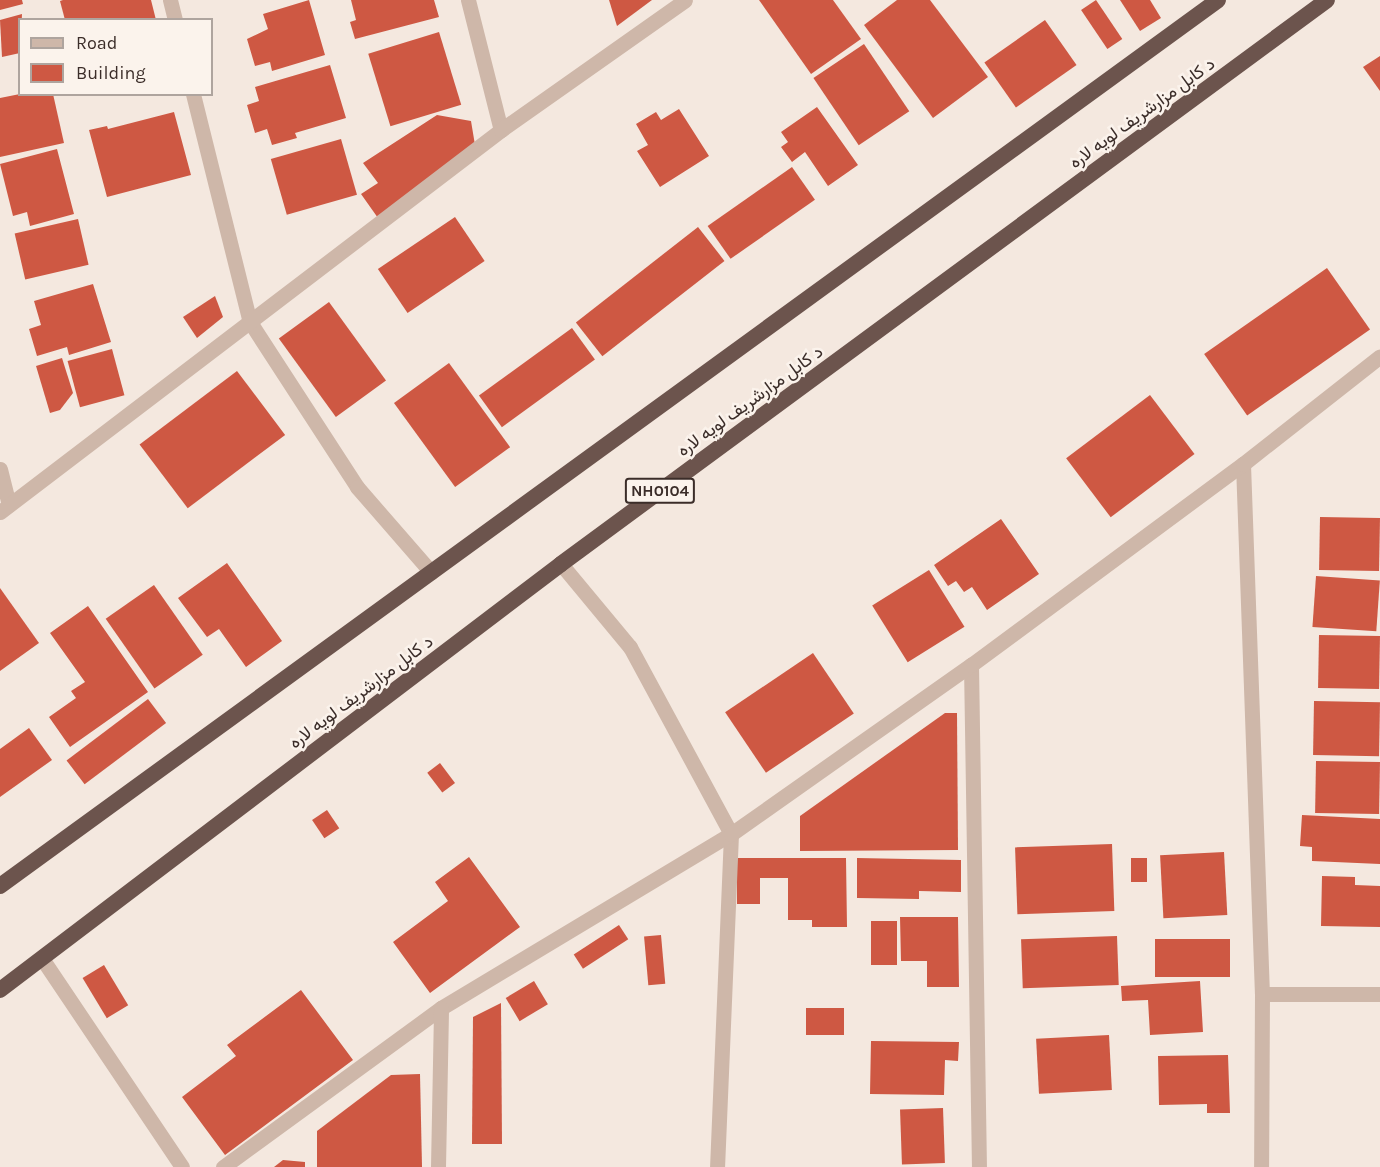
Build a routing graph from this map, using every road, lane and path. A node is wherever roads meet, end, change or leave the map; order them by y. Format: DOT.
graph roads {
  1 [pos="170,0"];
  2 [pos="468,0"];
  3 [pos="685,0"];
  4 [pos="1218,0"];
  5 [pos="1326,0"];
  6 [pos="174,18"];
  7 [pos="194,96"];
  8 [pos="501,130"];
  9 [pos="250,322"];
  10 [pos="1380,356"];
  11 [pos="1243,464"];
  12 [pos="0,469"];
  13 [pos="5,509"];
  14 [pos="561,564"];
  15 [pos="431,572"];
  16 [pos="970,665"];
  17 [pos="731,834"];
  18 [pos="0,886"];
  19 [pos="43,960"];
  20 [pos="0,990"];
  21 [pos="1262,994"];
  22 [pos="1380,994"];
  23 [pos="441,1008"];
  24 [pos="182,1167"];
  25 [pos="223,1167"];
  26 [pos="438,1167"];
  27 [pos="717,1167"];
  28 [pos="979,1167"];
  29 [pos="1261,1167"];
  1 -- 6 [label="street"];
  2 -- 8 [label="street"];
  3 -- 8 [label="street"];
  4 -- 15 [label="highway"];
  5 -- 14 [label="highway, د کابل مزارشریف لویه لاره / NH0104"];
  7 -- 9 [label="street"];
  8 -- 9 [label="street"];
  9 -- 13 [label="street"];
  9 -- 15 [label="street"];
  10 -- 11 [label="street"];
  11 -- 16 [label="street"];
  11 -- 21 [label="street"];
  12 -- 13 [label="street"];
  14 -- 17 [label="street"];
  14 -- 19 [label="highway, د کابل مزارشریف لویه لاره / NH0104"];
  15 -- 18 [label="highway"];
  16 -- 17 [label="street"];
  16 -- 28 [label="street"];
  17 -- 23 [label="street"];
  17 -- 27 [label="street"];
  19 -- 20 [label="highway, د کابل مزارشریف لویه لاره / NH0104"];
  19 -- 24 [label="street"];
  21 -- 22 [label="street"];
  21 -- 29 [label="street"];
  23 -- 25 [label="street"];
  23 -- 26 [label="street"];
}
